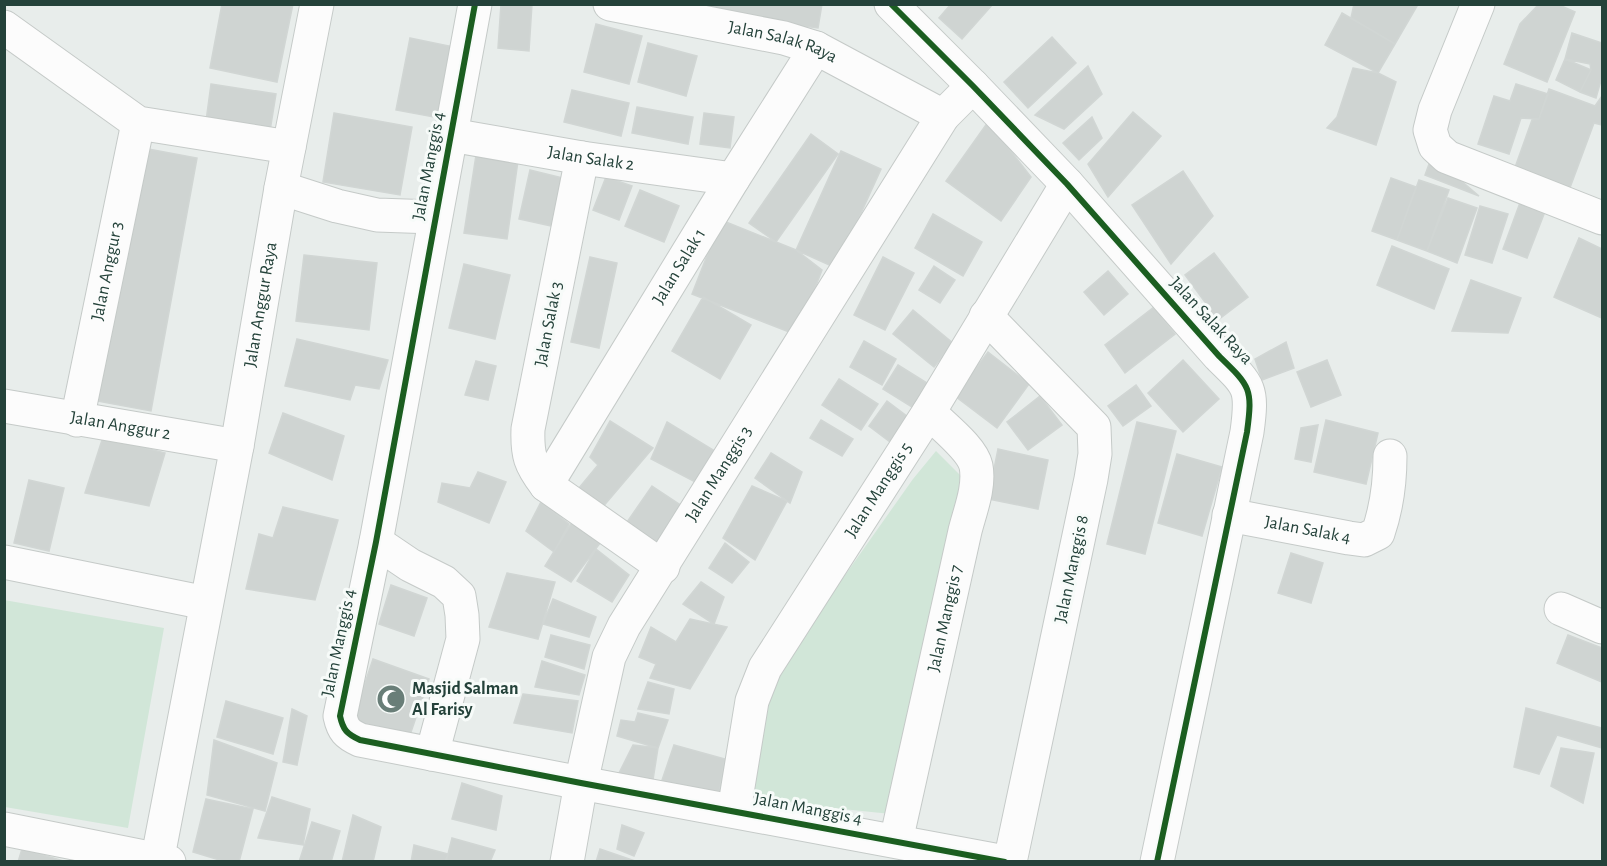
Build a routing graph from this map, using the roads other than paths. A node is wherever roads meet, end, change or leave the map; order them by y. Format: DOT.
graph roads {
  1 [pos="317,4"];
  2 [pos="475,4"];
  3 [pos="610,4"];
  4 [pos="891,4"];
  5 [pos="1478,4"];
  6 [pos="4,27"];
  7 [pos="816,48"];
  8 [pos="973,86"];
  9 [pos="943,116"];
  10 [pos="138,123"];
  11 [pos="451,135"];
  12 [pos="289,147"];
  13 [pos="582,158"];
  14 [pos="733,178"];
  15 [pos="1067,184"];
  16 [pos="281,188"];
  17 [pos="434,217"];
  18 [pos="1602,218"];
  19 [pos="986,316"];
  20 [pos="4,406"];
  21 [pos="929,412"];
  22 [pos="76,420"];
  23 [pos="237,446"];
  24 [pos="1390,456"];
  25 [pos="546,485"];
  26 [pos="1229,515"];
  27 [pos="376,542"];
  28 [pos="4,562"];
  29 [pos="663,567"];
  30 [pos="206,603"];
  31 [pos="1561,609"];
  32 [pos="1602,627"];
  33 [pos="432,754"];
  34 [pos="581,783"];
  35 [pos="734,811"];
  36 [pos="4,829"];
  37 [pos="896,841"];
  38 [pos="161,861"];
  39 [pos="567,861"];
  40 [pos="1005,861"];
  41 [pos="1010,861"];
  42 [pos="1157,861"];
  1 -- 12 [label="street, Jalan Anggur Raya"];
  2 -- 11 [label="street, Jalan Manggis 4"];
  3 -- 7 [label="street, Jalan Salak Raya"];
  4 -- 8 [label="street, Jalan Salak Raya"];
  5 -- 18 [label="street"];
  6 -- 10 [label="street"];
  7 -- 9 [label="street, Jalan Salak Raya"];
  7 -- 14 [label="street, Jalan Salak 1"];
  8 -- 9 [label="street, Jalan Manggis 3"];
  8 -- 15 [label="street, Jalan Salak Raya"];
  9 -- 29 [label="street, Jalan Manggis 3"];
  10 -- 12 [label="street"];
  10 -- 22 [label="street, Jalan Anggur 3"];
  11 -- 13 [label="street, Jalan Salak 2"];
  11 -- 17 [label="street, Jalan Manggis 4"];
  12 -- 16 [label="street, Jalan Anggur Raya"];
  13 -- 14 [label="street, Jalan Salak 2"];
  13 -- 25 [label="street, Jalan Salak 3"];
  14 -- 25 [label="street, Jalan Salak 1"];
  15 -- 19 [label="street, Jalan Manggis 5"];
  15 -- 26 [label="street, Jalan Salak Raya"];
  16 -- 17 [label="street, Jalan Manggis 4"];
  16 -- 23 [label="street, Jalan Anggur Raya"];
  17 -- 27 [label="street, Jalan Manggis 4"];
  19 -- 21 [label="street, Jalan Manggis 5"];
  19 -- 41 [label="street, Jalan Manggis 8"];
  20 -- 22 [label="street, Jalan Anggur 2"];
  21 -- 35 [label="street, Jalan Manggis 5"];
  21 -- 37 [label="street, Jalan Manggis 7"];
  22 -- 23 [label="street, Jalan Anggur 2"];
  23 -- 30 [label="street, Jalan Anggur Raya"];
  24 -- 26 [label="street, Jalan Salak 4"];
  25 -- 29 [label="street"];
  26 -- 42 [label="street, Jalan Salak Raya"];
  27 -- 33 [label="street"];
  27 -- 33 [label="street, Jalan Manggis 4"];
  28 -- 30 [label="street"];
  29 -- 34 [label="street, Jalan Manggis 3"];
  30 -- 38 [label="street, Jalan Anggur Raya"];
  31 -- 32 [label="street"];
  33 -- 34 [label="street, Jalan Manggis 4"];
  34 -- 35 [label="street, Jalan Manggis 4"];
  34 -- 39 [label="street, Jalan Manggis 3"];
  35 -- 37 [label="street, Jalan Manggis 4"];
  36 -- 38 [label="street"];
  37 -- 40 [label="street, Jalan Manggis 4"];
}
